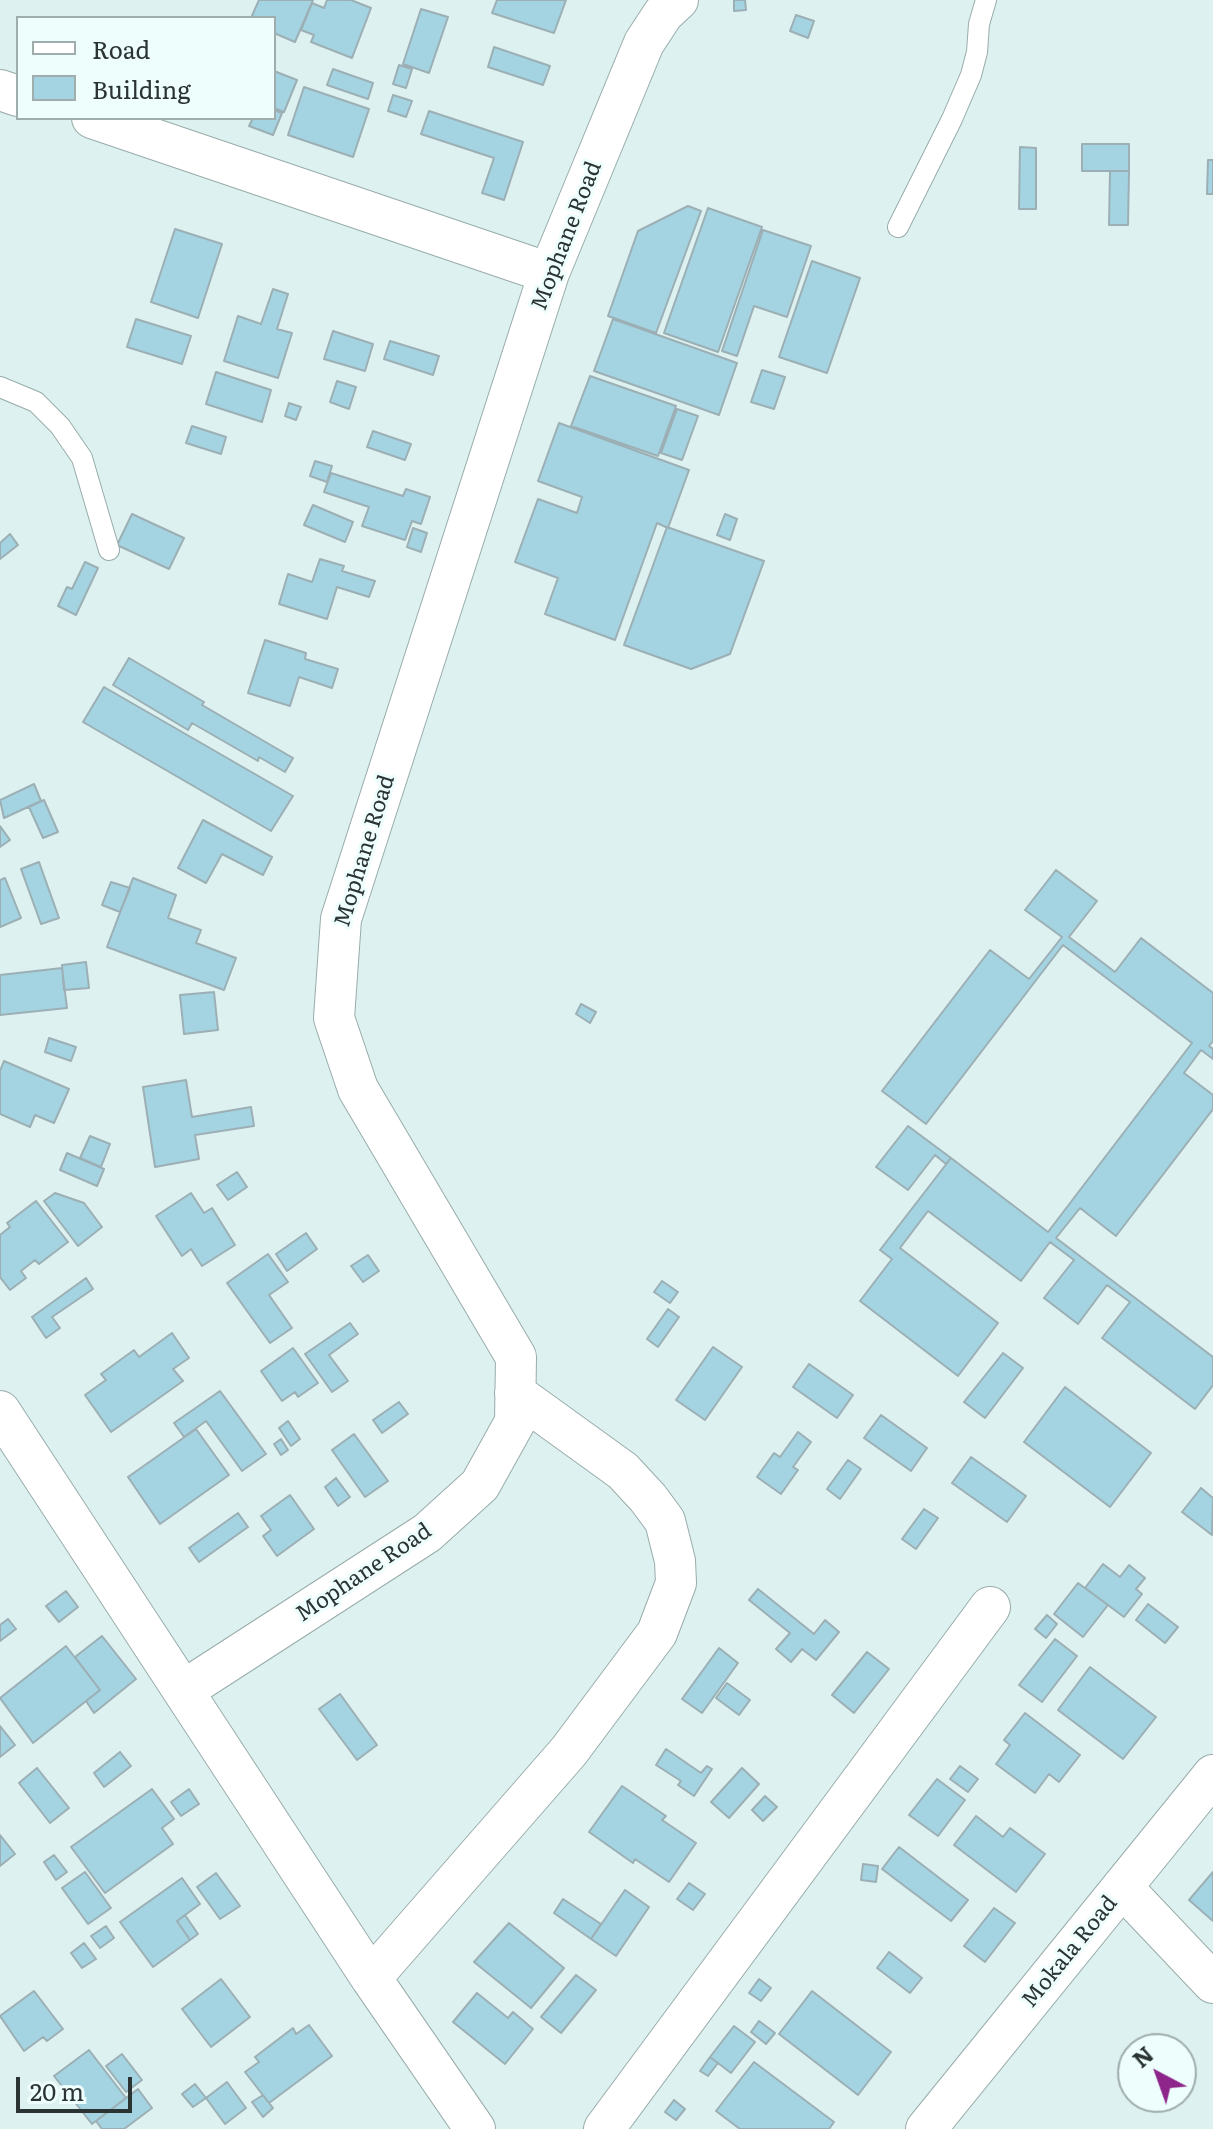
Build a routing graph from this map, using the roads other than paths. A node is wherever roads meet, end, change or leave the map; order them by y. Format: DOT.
graph roads {
  1 [pos="678,0"];
  2 [pos="986,0"];
  3 [pos="98,120"];
  4 [pos="898,227"];
  5 [pos="549,273"];
  6 [pos="0,387"];
  7 [pos="109,550"];
  8 [pos="515,1393"];
  9 [pos="0,1411"];
  10 [pos="990,1607"];
  11 [pos="184,1690"];
  12 [pos="1213,1775"];
  13 [pos="1122,1887"];
  14 [pos="371,1978"];
  15 [pos="1213,1983"];
  16 [pos="475,2129"];
  17 [pos="604,2129"];
  18 [pos="926,2129"];
  1 -- 5 [label="street, Mophane Road"];
  2 -- 4 [label="lane"];
  3 -- 5 [label="street"];
  5 -- 8 [label="street, Mophane Road"];
  6 -- 7 [label="lane"];
  8 -- 11 [label="street, Mophane Road"];
  8 -- 14 [label="street"];
  9 -- 11 [label="street"];
  10 -- 17 [label="street"];
  11 -- 14 [label="street"];
  12 -- 13 [label="street, Mokala Road"];
  13 -- 15 [label="street"];
  13 -- 18 [label="street, Mokala Road"];
  14 -- 16 [label="street"];
}
